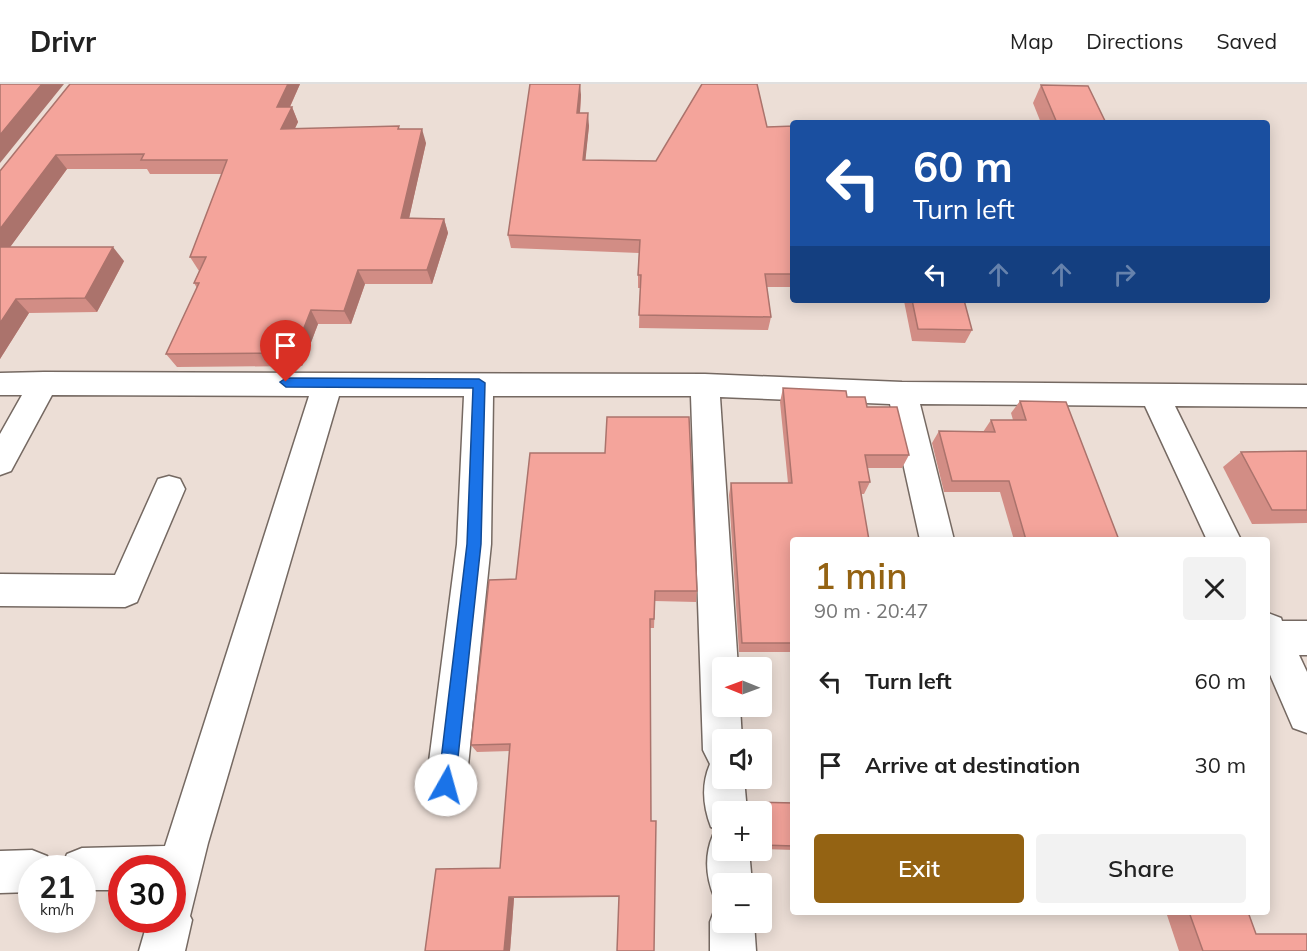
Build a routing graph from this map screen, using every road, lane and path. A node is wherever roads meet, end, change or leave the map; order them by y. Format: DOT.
graph roads {
  1 [pos="44,383"];
  2 [pos="328,383"];
  3 [pos="479,383"];
  4 [pos="0,384"];
  5 [pos="705,385"];
  6 [pos="902,393"];
  7 [pos="1155,395"];
  8 [pos="1307,396"];
  9 [pos="0,462"];
  10 [pos="170,489"];
  11 [pos="936,537"];
  12 [pos="1223,537"];
  13 [pos="0,590"];
  14 [pos="1282,636"];
  15 [pos="1307,714"];
  16 [pos="722,729"];
  17 [pos="446,785"];
  18 [pos="184,855"];
  19 [pos="18,871"];
  20 [pos="0,872"];
  21 [pos="167,933"];
  22 [pos="732,933"];
  23 [pos="162,951"];
  24 [pos="733,951"];
  1 -- 2 [label="street"];
  1 -- 4 [label="street"];
  1 -- 9 [label="street"];
  2 -- 3 [label="street"];
  2 -- 18 [label="street"];
  3 -- 5 [label="street"];
  3 -- 17 [label="street"];
  5 -- 6 [label="street"];
  5 -- 16 [label="street"];
  6 -- 7 [label="street"];
  6 -- 11 [label="street"];
  7 -- 8 [label="street"];
  7 -- 12 [label="street"];
  10 -- 13 [label="street"];
  14 -- 15 [label="street"];
  19 -- 20 [label="street"];
  21 -- 23 [label="street"];
  22 -- 24 [label="street"];
}
